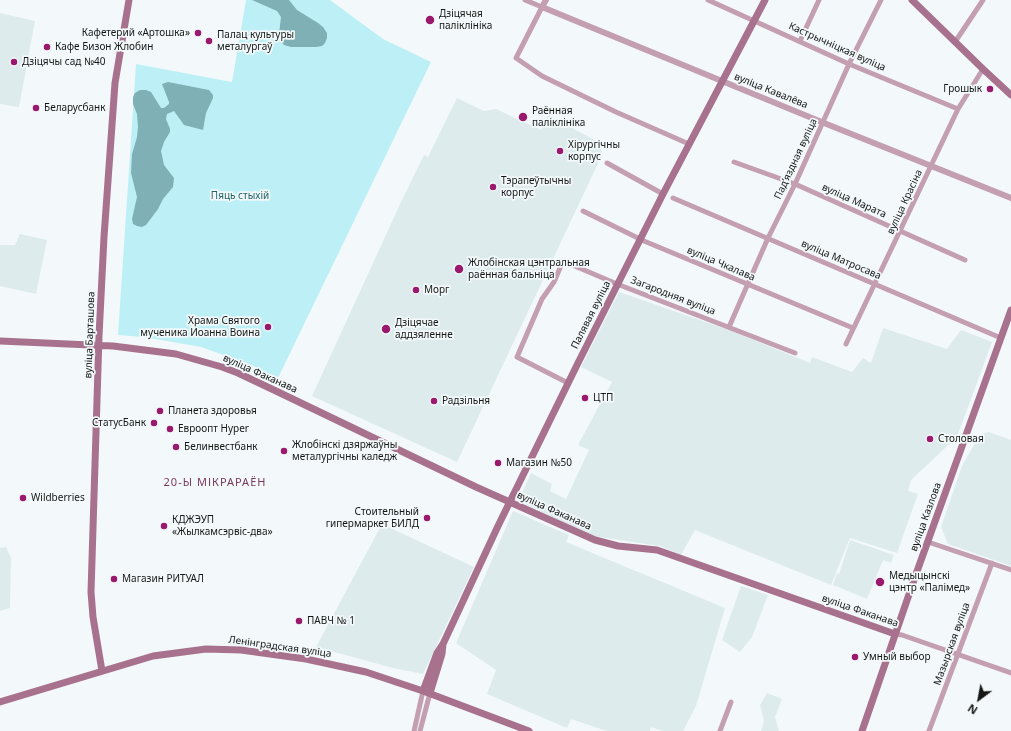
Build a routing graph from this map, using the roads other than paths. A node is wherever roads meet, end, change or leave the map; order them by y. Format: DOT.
graph roads {
  1 [pos="129,0"];
  2 [pos="525,0"];
  3 [pos="546,0"];
  4 [pos="708,0"];
  5 [pos="765,0"];
  6 [pos="819,0"];
  7 [pos="881,0"];
  8 [pos="912,0"];
  9 [pos="983,0"];
  10 [pos="542,7"];
  11 [pos="754,20"];
  12 [pos="800,41"];
  13 [pos="955,42"];
  14 [pos="849,64"];
  15 [pos="983,69"];
  16 [pos="722,81"];
  17 [pos="1011,95"];
  18 [pos="958,109"];
  19 [pos="824,123"];
  20 [pos="689,144"];
  21 [pos="734,162"];
  22 [pos="607,163"];
  23 [pos="931,167"];
  24 [pos="795,184"];
  25 [pos="663,194"];
  26 [pos="673,198"];
  27 [pos="1011,198"];
  28 [pos="583,211"];
  29 [pos="901,232"];
  30 [pos="768,238"];
  31 [pos="640,239"];
  32 [pos="965,260"];
  33 [pos="617,284"];
  34 [pos="874,284"];
  35 [pos="747,285"];
  36 [pos="1011,310"];
  37 [pos="729,327"];
  38 [pos="853,328"];
  39 [pos="1001,338"];
  40 [pos="0,341"];
  41 [pos="846,344"];
  42 [pos="99,346"];
  43 [pos="795,353"];
  44 [pos="568,383"];
  45 [pos="509,503"];
  46 [pos="928,542"];
  47 [pos="992,563"];
  48 [pos="1011,570"];
  49 [pos="895,634"];
  50 [pos="958,655"];
  51 [pos="102,671"];
  52 [pos="1011,673"];
  53 [pos="426,692"];
  54 [pos="0,702"];
  55 [pos="731,702"];
  56 [pos="414,731"];
  57 [pos="420,731"];
  58 [pos="528,731"];
  59 [pos="720,731"];
  60 [pos="862,731"];
  61 [pos="930,731"];
  1 -- 42 [label="main road, вуліца Барташова"];
  2 -- 10 [label="street, вуліца Кавалёва"];
  3 -- 10 [label="street"];
  4 -- 11 [label="street, Кастрычніцкая вуліца"];
  5 -- 11 [label="main road, Палявая вуліца"];
  6 -- 12 [label="street"];
  7 -- 14 [label="street, Падʼяздная вуліца"];
  8 -- 13 [label="main road"];
  9 -- 13 [label="street"];
  10 -- 16 [label="street, вуліца Кавалёва"];
  10 -- 20 [label="street"];
  11 -- 12 [label="street, Кастрычніцкая вуліца"];
  11 -- 16 [label="main road, Палявая вуліца"];
  12 -- 14 [label="street, Кастрычніцкая вуліца"];
  13 -- 15 [label="main road"];
  14 -- 18 [label="street, Кастрычніцкая вуліца"];
  14 -- 19 [label="street, Падʼяздная вуліца"];
  15 -- 17 [label="main road"];
  15 -- 18 [label="street, вуліца Красіна"];
  16 -- 19 [label="street, вуліца Кавалёва"];
  16 -- 20 [label="main road, Палявая вуліца"];
  18 -- 23 [label="street, вуліца Красіна"];
  19 -- 23 [label="street, вуліца Кавалёва"];
  19 -- 24 [label="street, Падʼяздная вуліца"];
  20 -- 25 [label="main road, Палявая вуліца"];
  21 -- 24 [label="street, вуліца Марата"];
  22 -- 25 [label="street"];
  23 -- 27 [label="street, вуліца Кавалёва"];
  23 -- 29 [label="street, вуліца Красіна"];
  24 -- 29 [label="street, вуліца Марата"];
  24 -- 30 [label="street, Падʼяздная вуліца"];
  25 -- 31 [label="main road, Палявая вуліца"];
  26 -- 30 [label="street, вуліца Матросава"];
  28 -- 31 [label="street, вуліца Чкалава"];
  29 -- 32 [label="street, вуліца Марата"];
  29 -- 34 [label="street, вуліца Красіна"];
  30 -- 34 [label="street, вуліца Матросава"];
  30 -- 35 [label="street, Падʼяздная вуліца"];
  31 -- 33 [label="main road, Палявая вуліца"];
  31 -- 35 [label="street, вуліца Чкалава"];
  33 -- 37 [label="street, Загародняя вуліца"];
  33 -- 44 [label="main road, Палявая вуліца"];
  33 -- 44 [label="street, Загародняя вуліца"];
  34 -- 38 [label="street, вуліца Красіна"];
  34 -- 39 [label="street, вуліца Матросава"];
  35 -- 37 [label="street, Падʼяздная вуліца"];
  35 -- 38 [label="street, вуліца Чкалава"];
  36 -- 39 [label="main road, вуліца Казлова"];
  37 -- 43 [label="street, Загародняя вуліца"];
  38 -- 41 [label="street, вуліца Красіна"];
  39 -- 46 [label="main road, вуліца Казлова"];
  40 -- 42 [label="main road, вуліца Факанава"];
  42 -- 45 [label="main road, вуліца Факанава"];
  42 -- 51 [label="main road, вуліца Барташова"];
  44 -- 45 [label="main road, Палявая вуліца"];
  45 -- 49 [label="main road, вуліца Факанава"];
  45 -- 53 [label="main road, Палявая вуліца"];
  46 -- 47 [label="street"];
  46 -- 49 [label="main road, вуліца Казлова"];
  47 -- 48 [label="street"];
  47 -- 50 [label="street, Мазырская вуліца"];
  49 -- 50 [label="street, вуліца Факанава"];
  49 -- 60 [label="main road, вуліца Казлова"];
  50 -- 52 [label="street, вуліца Факанава"];
  50 -- 61 [label="street, Мазырская вуліца"];
  51 -- 53 [label="main road, Ленінградская вуліца"];
  51 -- 54 [label="main road, Ленінградская вуліца"];
  53 -- 56 [label="street"];
  53 -- 57 [label="street"];
  53 -- 58 [label="main road, Ленінградская вуліца"];
  55 -- 59 [label="street"];
}
